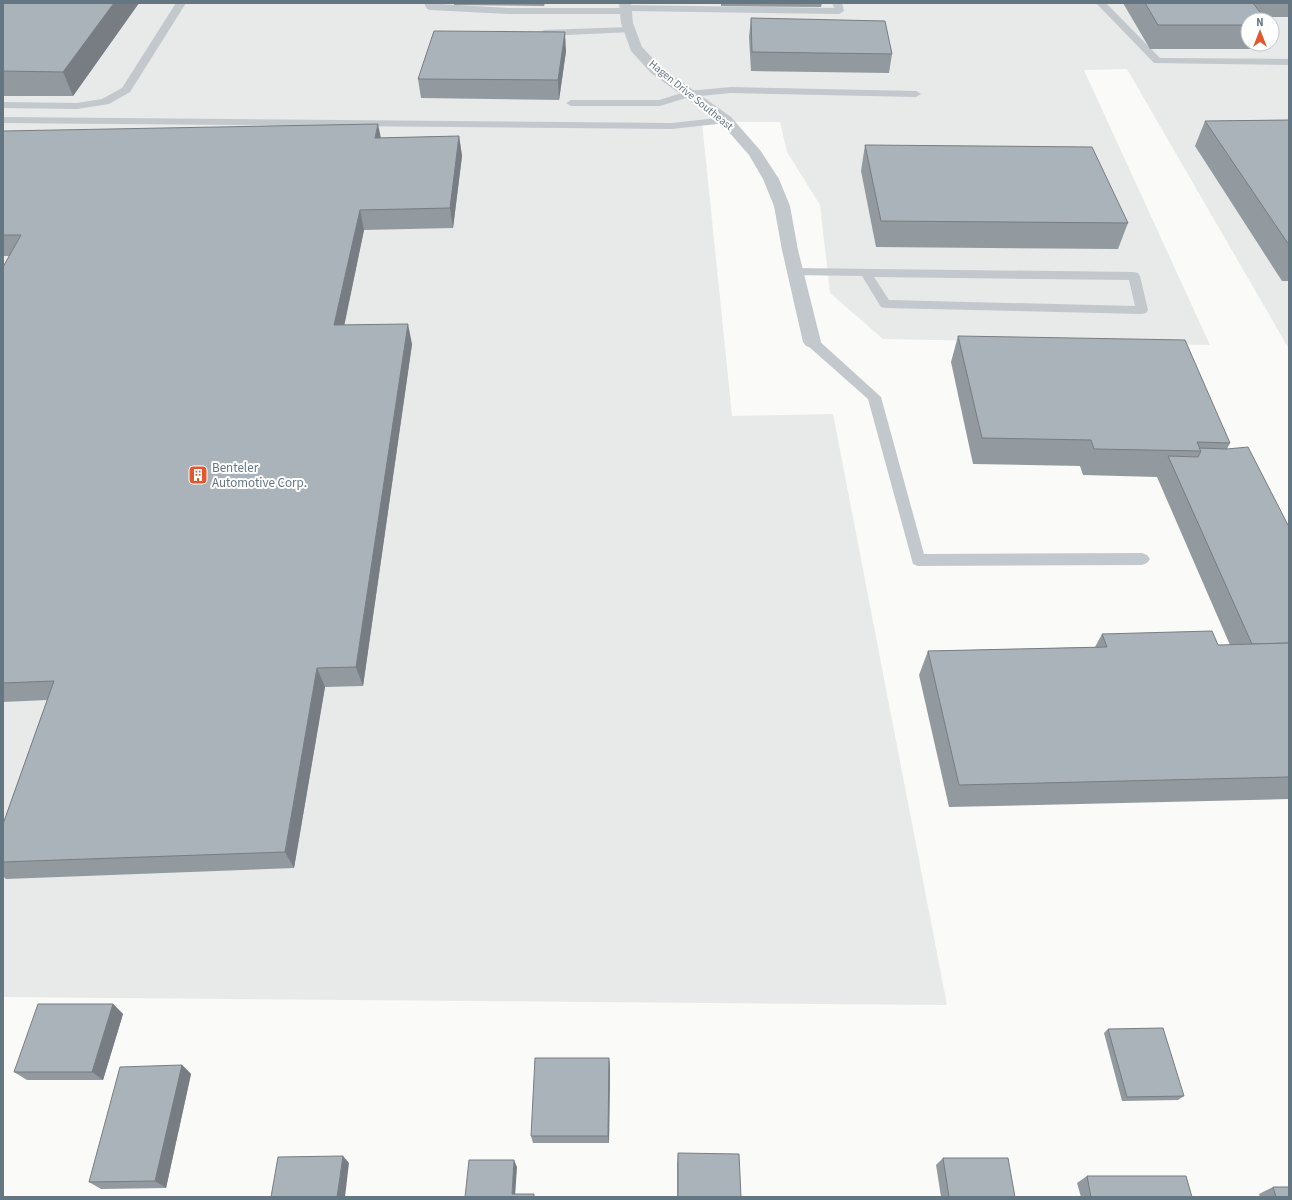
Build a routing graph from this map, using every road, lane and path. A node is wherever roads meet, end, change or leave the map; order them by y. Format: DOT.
graph roads {
  1 [pos="180,3"];
  2 [pos="429,3"];
  3 [pos="837,3"];
  4 [pos="1101,3"];
  5 [pos="686,6"];
  6 [pos="625,7"];
  7 [pos="630,30"];
  8 [pos="532,33"];
  9 [pos="1289,62"];
  10 [pos="688,94"];
  11 [pos="916,94"];
  12 [pos="571,103"];
  13 [pos="3,105"];
  14 [pos="3,120"];
  15 [pos="726,120"];
  16 [pos="795,272"];
  17 [pos="865,272"];
  18 [pos="812,342"];
  19 [pos="1142,559"];
  1 -- 13 [label="lane"];
  2 -- 6 [label="lane"];
  3 -- 5 [label="lane"];
  4 -- 9 [label="lane"];
  5 -- 6 [label="lane"];
  6 -- 7 [label="street, Hagen Drive Southeast"];
  7 -- 8 [label="lane"];
  7 -- 10 [label="street, Hagen Drive Southeast"];
  10 -- 11 [label="lane"];
  10 -- 12 [label="lane"];
  10 -- 15 [label="street, Hagen Drive Southeast"];
  14 -- 15 [label="lane"];
  15 -- 16 [label="street, Hagen Drive Southeast"];
  16 -- 17 [label="lane"];
  16 -- 18 [label="street, Hagen Drive Southeast"];
  17 -- 17 [label="lane"];
  18 -- 19 [label="lane"];
}
